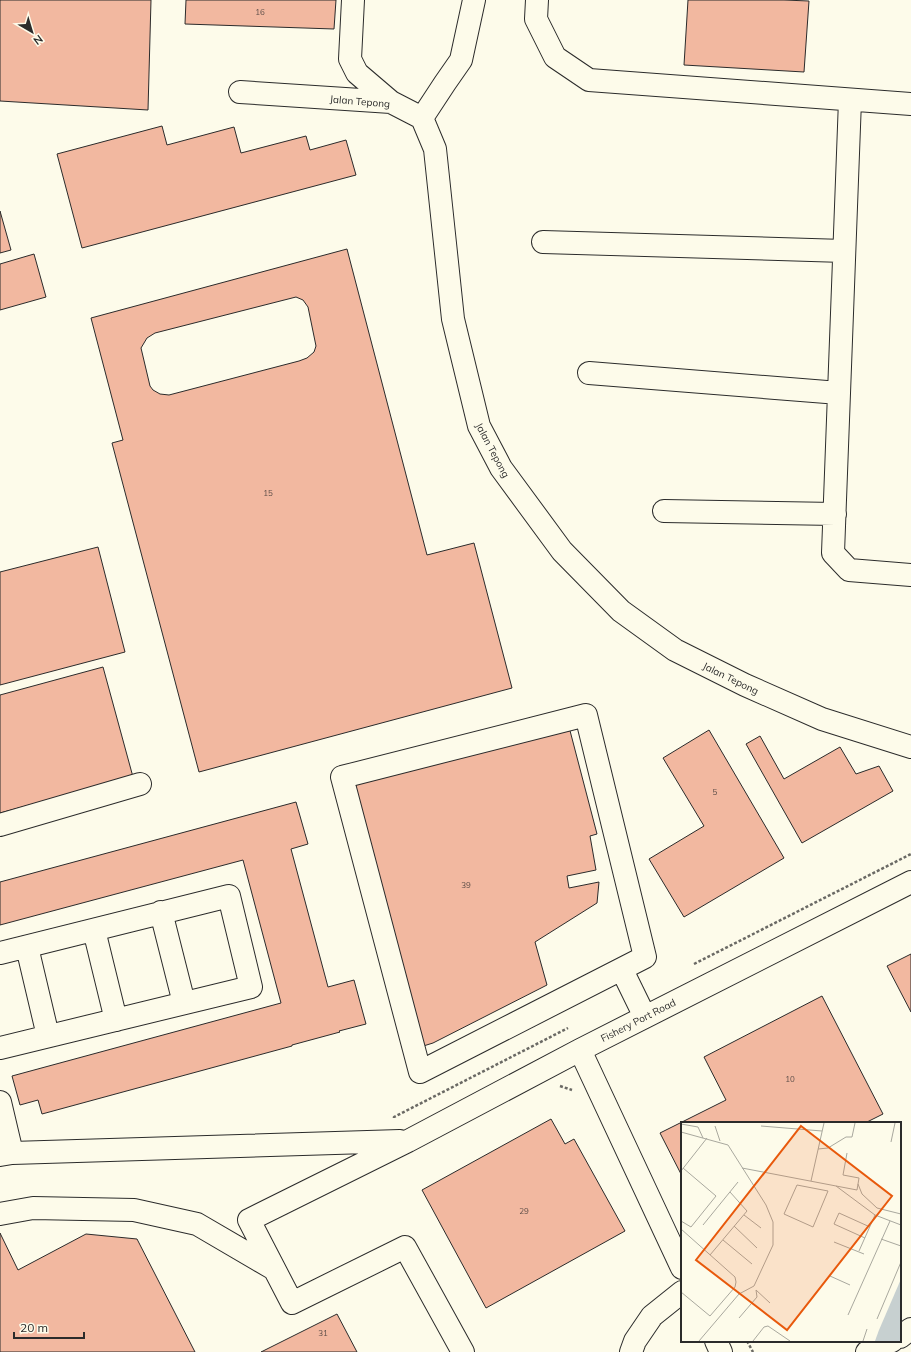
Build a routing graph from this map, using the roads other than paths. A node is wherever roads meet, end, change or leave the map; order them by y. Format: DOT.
graph roads {
  1 [pos="353,0"];
  2 [pos="474,0"];
  3 [pos="537,0"];
  4 [pos="240,92"];
  5 [pos="850,100"];
  6 [pos="391,102"];
  7 [pos="911,104"];
  8 [pos="422,118"];
  9 [pos="543,242"];
  10 [pos="844,252"];
  11 [pos="589,373"];
  12 [pos="840,393"];
  13 [pos="664,511"];
  14 [pos="835,514"];
  15 [pos="911,575"];
  16 [pos="911,747"];
  17 [pos="140,784"];
  18 [pos="0,825"];
  19 [pos="911,882"];
  20 [pos="161,912"];
  21 [pos="94,930"];
  22 [pos="27,947"];
  23 [pos="0,953"];
  24 [pos="622,970"];
  25 [pos="184,1003"];
  26 [pos="645,1017"];
  27 [pos="116,1020"];
  28 [pos="48,1036"];
  29 [pos="0,1048"];
  30 [pos="580,1050"];
  31 [pos="0,1102"];
  32 [pos="408,1141"];
  33 [pos="6,1154"];
  34 [pos="0,1214"];
  35 [pos="681,1266"];
  36 [pos="274,1269"];
  37 [pos="681,1293"];
  38 [pos="911,1329"];
  39 [pos="901,1336"];
  40 [pos="716,1342"];
  41 [pos="890,1342"];
  42 [pos="463,1352"];
  43 [pos="631,1352"];
  44 [pos="721,1352"];
  45 [pos="867,1352"];
  1 -- 6 [label="street"];
  2 -- 8 [label="street"];
  3 -- 5 [label="street"];
  4 -- 6 [label="street, Jalan Tepong"];
  5 -- 7 [label="street"];
  5 -- 10 [label="street"];
  6 -- 8 [label="street, Jalan Tepong"];
  8 -- 16 [label="street, Jalan Tepong"];
  9 -- 10 [label="street"];
  10 -- 12 [label="street"];
  11 -- 12 [label="street"];
  12 -- 14 [label="street"];
  13 -- 14 [label="street"];
  14 -- 15 [label="street"];
  17 -- 18 [label="street"];
  19 -- 26 [label="street, Fishery Port Road"];
  20 -- 21 [label="street"];
  20 -- 25 [label="street"];
  20 -- 25 [label="street"];
  21 -- 22 [label="street"];
  21 -- 27 [label="street"];
  22 -- 23 [label="street"];
  22 -- 28 [label="street"];
  24 -- 24 [label="street"];
  24 -- 26 [label="street"];
  25 -- 27 [label="street"];
  26 -- 30 [label="street, Fishery Port Road"];
  27 -- 28 [label="street"];
  28 -- 29 [label="street"];
  30 -- 32 [label="street, Fishery Port Road"];
  30 -- 35 [label="street"];
  31 -- 33 [label="street"];
  32 -- 33 [label="street"];
  32 -- 36 [label="street, Fishery Port Road"];
  34 -- 36 [label="street"];
  36 -- 42 [label="street"];
  37 -- 43 [label="street"];
  38 -- 39 [label="street"];
  40 -- 44 [label="street"];
  41 -- 45 [label="street"];
}
